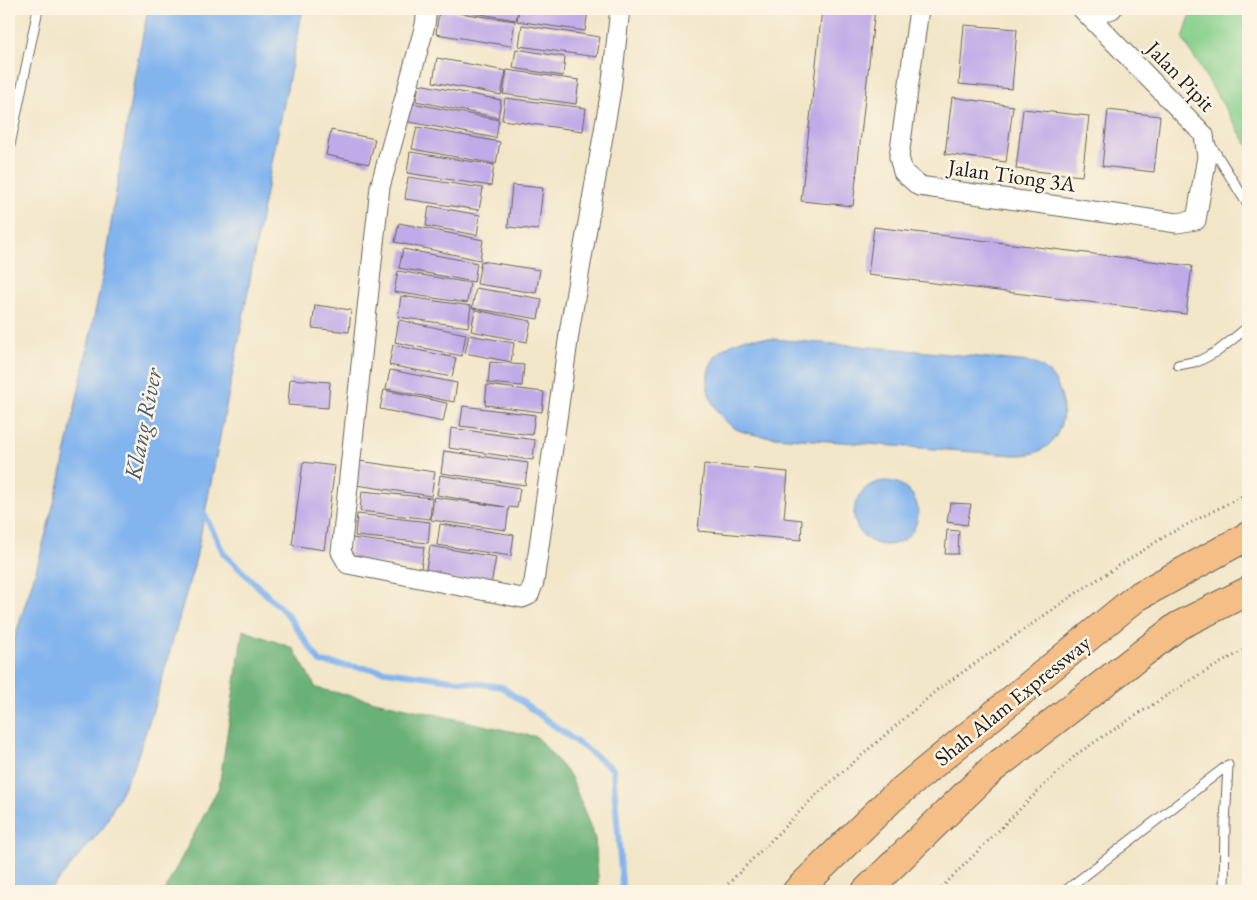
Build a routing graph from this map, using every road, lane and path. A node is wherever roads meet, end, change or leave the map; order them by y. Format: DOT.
graph roads {
  1 [pos="38,9"];
  2 [pos="427,9"];
  3 [pos="620,9"];
  4 [pos="919,9"];
  5 [pos="1112,9"];
  6 [pos="1086,13"];
  7 [pos="1204,134"];
  8 [pos="9,150"];
  9 [pos="1248,205"];
  10 [pos="1248,327"];
  11 [pos="1178,365"];
  12 [pos="1248,493"];
  13 [pos="1248,536"];
  14 [pos="1248,591"];
  15 [pos="1248,648"];
  16 [pos="721,891"];
  17 [pos="797,891"];
  18 [pos="866,891"];
  19 [pos="938,891"];
  20 [pos="1065,891"];
  21 [pos="1224,891"];
  1 -- 8 [label="lane"];
  2 -- 3 [label="street"];
  4 -- 7 [label="street, Jalan Tiong 3A"];
  5 -- 6 [label="street"];
  6 -- 7 [label="street, Jalan Pipit"];
  7 -- 9 [label="lane"];
  10 -- 11 [label="lane"];
  12 -- 16 [label="path"];
  13 -- 17 [label="highway, Shah Alam Expressway"];
  14 -- 18 [label="highway, Shah Alam Expressway"];
  15 -- 19 [label="path"];
  20 -- 21 [label="lane"];
}
